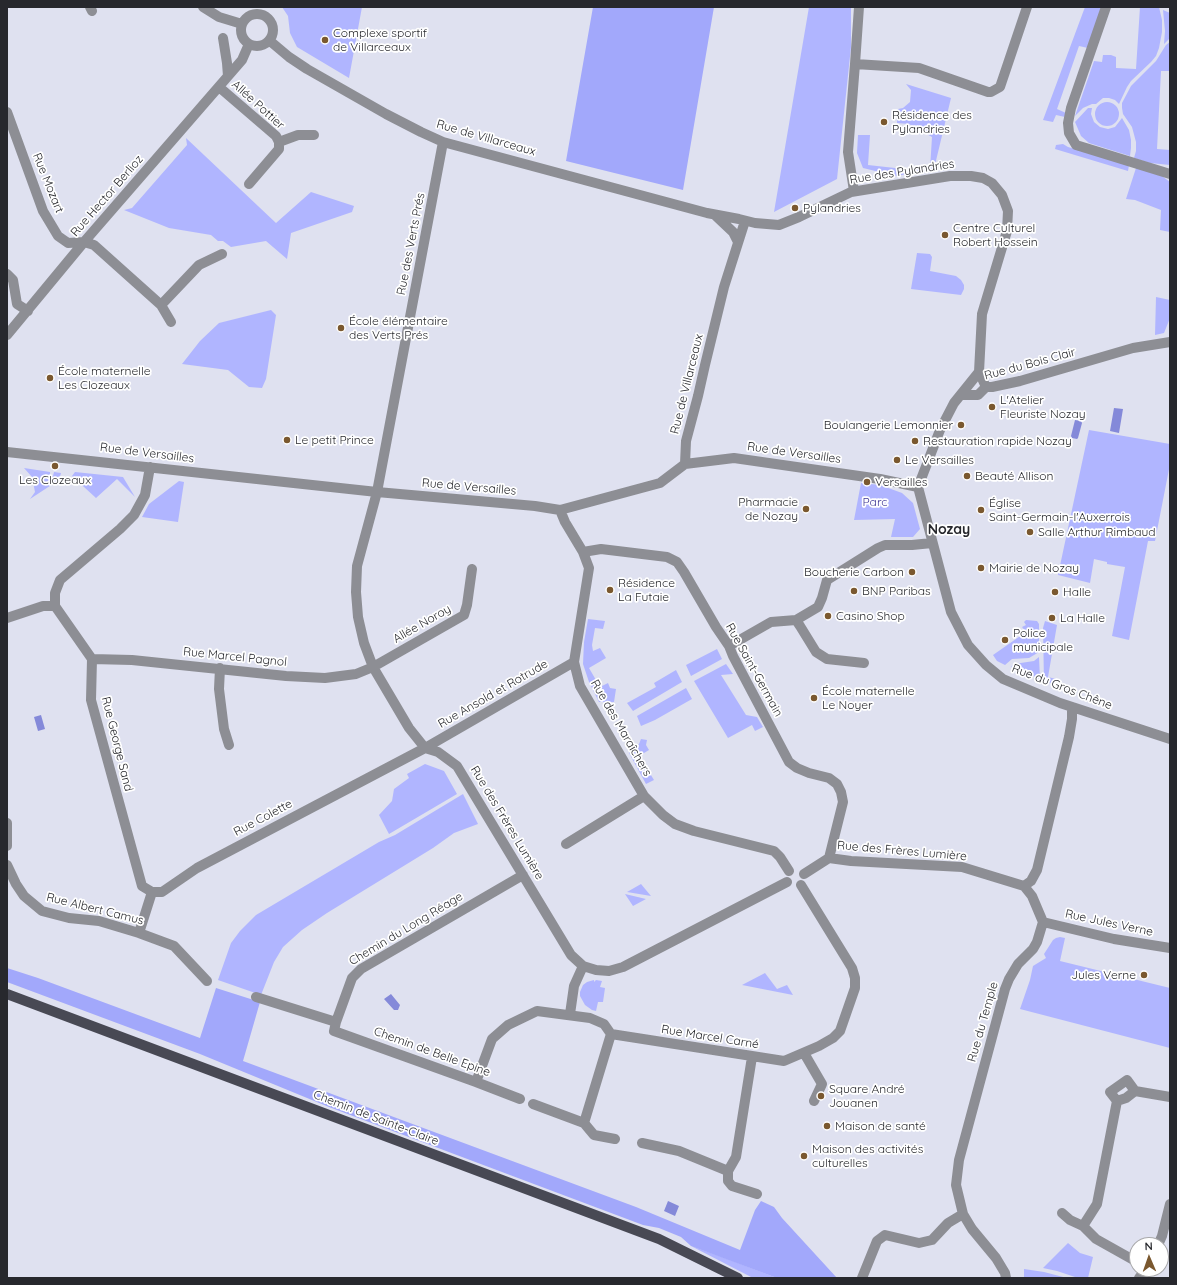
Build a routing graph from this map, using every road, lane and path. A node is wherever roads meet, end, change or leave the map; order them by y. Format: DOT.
graph roads {
  1 [pos="203,7"];
  2 [pos="859,7"];
  3 [pos="1027,7"];
  4 [pos="1106,7"];
  5 [pos="242,24"];
  6 [pos="223,38"];
  7 [pos="270,41"];
  8 [pos="249,44"];
  9 [pos="855,64"];
  10 [pos="228,76"];
  11 [pos="219,87"];
  12 [pos="7,112"];
  13 [pos="314,135"];
  14 [pos="279,142"];
  15 [pos="443,142"];
  16 [pos="1170,174"];
  17 [pos="250,184"];
  18 [pos="854,191"];
  19 [pos="715,215"];
  20 [pos="745,221"];
  21 [pos="84,242"];
  22 [pos="738,242"];
  23 [pos="222,254"];
  24 [pos="7,274"];
  25 [pos="161,305"];
  26 [pos="28,311"];
  27 [pos="171,322"];
  28 [pos="7,334"];
  29 [pos="1170,342"];
  30 [pos="980,372"];
  31 [pos="986,387"];
  32 [pos="961,395"];
  33 [pos="7,452"];
  34 [pos="685,464"];
  35 [pos="150,467"];
  36 [pos="918,487"];
  37 [pos="377,492"];
  38 [pos="560,510"];
  39 [pos="932,543"];
  40 [pos="582,552"];
  41 [pos="472,569"];
  42 [pos="55,606"];
  43 [pos="7,618"];
  44 [pos="796,620"];
  45 [pos="730,648"];
  46 [pos="92,659"];
  47 [pos="574,662"];
  48 [pos="864,663"];
  49 [pos="373,667"];
  50 [pos="220,668"];
  51 [pos="1072,707"];
  52 [pos="1170,739"];
  53 [pos="229,745"];
  54 [pos="425,748"];
  55 [pos="644,796"];
  56 [pos="7,823"];
  57 [pos="566,844"];
  58 [pos="7,846"];
  59 [pos="829,858"];
  60 [pos="7,865"];
  61 [pos="788,870"];
  62 [pos="804,874"];
  63 [pos="523,875"];
  64 [pos="786,882"];
  65 [pos="800,886"];
  66 [pos="1024,886"];
  67 [pos="152,892"];
  68 [pos="1043,922"];
  69 [pos="140,932"];
  70 [pos="1170,948"];
  71 [pos="583,966"];
  72 [pos="207,981"];
  73 [pos="7,994"];
  74 [pos="256,997"];
  75 [pos="570,1014"];
  76 [pos="335,1027"];
  77 [pos="611,1034"];
  78 [pos="804,1053"];
  79 [pos="752,1057"];
  80 [pos="476,1082"];
  81 [pos="1170,1097"];
  82 [pos="520,1099"];
  83 [pos="814,1101"];
  84 [pos="533,1104"];
  85 [pos="584,1124"];
  86 [pos="615,1138"];
  87 [pos="642,1143"];
  88 [pos="728,1172"];
  89 [pos="757,1194"];
  90 [pos="1170,1204"];
  91 [pos="1062,1213"];
  92 [pos="962,1214"];
  93 [pos="1082,1226"];
  94 [pos="1162,1237"];
  95 [pos="1129,1258"];
  96 [pos="735,1277"];
  97 [pos="862,1278"];
  98 [pos="1006,1278"];
  1 -- 5 [label="street"];
  2 -- 9 [label="street"];
  3 -- 9 [label="street"];
  4 -- 16 [label="street"];
  5 -- 7 [label="street"];
  5 -- 8 [label="street"];
  6 -- 10 [label="street"];
  7 -- 8 [label="street"];
  7 -- 15 [label="street, Rue de Villarceaux"];
  8 -- 10 [label="street, Rue Hector Berlioz"];
  9 -- 18 [label="street"];
  10 -- 11 [label="street, Rue Hector Berlioz"];
  11 -- 14 [label="street, Allée Pottier"];
  11 -- 21 [label="street, Rue Hector Berlioz"];
  12 -- 21 [label="street, Rue Mozart"];
  13 -- 14 [label="street, Allée Pottier"];
  14 -- 17 [label="street, Allée Pottier"];
  15 -- 19 [label="street, Rue de Villarceaux"];
  15 -- 37 [label="street, Rue des Verts Prés"];
  18 -- 20 [label="street, Rue des Pylandries"];
  18 -- 30 [label="street, Rue des Pylandries"];
  19 -- 20 [label="street, Rue de Villarceaux"];
  19 -- 22 [label="street, Rue de Villarceaux"];
  20 -- 22 [label="street, Rue de Villarceaux"];
  21 -- 25 [label="street"];
  21 -- 26 [label="street, Rue Hector Berlioz"];
  22 -- 34 [label="street, Rue de Villarceaux"];
  23 -- 25 [label="street"];
  24 -- 26 [label="street"];
  25 -- 27 [label="street"];
  26 -- 28 [label="street, Rue Hector Berlioz"];
  29 -- 31 [label="street, Rue du Bois Clair"];
  30 -- 31 [label="street, Rue des Pylandries"];
  30 -- 32 [label="street"];
  31 -- 32 [label="street, Rue du Bois Clair"];
  32 -- 36 [label="street"];
  33 -- 35 [label="street, Rue de Versailles"];
  34 -- 36 [label="street, Rue de Versailles"];
  34 -- 38 [label="street, Rue de Versailles"];
  35 -- 37 [label="street, Rue de Versailles"];
  35 -- 42 [label="street"];
  36 -- 39 [label="street"];
  37 -- 38 [label="street, Rue de Versailles"];
  37 -- 49 [label="street, Rue des Frères Lumière"];
  38 -- 40 [label="street, Rue des Maraîchers"];
  39 -- 44 [label="street"];
  39 -- 51 [label="street, Rue du Gros Chêne"];
  40 -- 45 [label="street, Rue Saint-Germain"];
  40 -- 47 [label="street, Rue des Maraîchers"];
  41 -- 49 [label="street, Allée Noroy"];
  42 -- 43 [label="street"];
  42 -- 46 [label="street"];
  44 -- 45 [label="street"];
  44 -- 48 [label="street"];
  45 -- 59 [label="street, Rue Saint-Germain"];
  46 -- 50 [label="street, Rue Marcel Pagnol"];
  46 -- 67 [label="street, Rue George Sand"];
  47 -- 54 [label="street, Rue Ansold et Rotrude"];
  47 -- 55 [label="street, Rue des Maraîchers"];
  49 -- 50 [label="street, Rue Marcel Pagnol"];
  49 -- 54 [label="street, Rue des Frères Lumière"];
  50 -- 53 [label="street"];
  51 -- 52 [label="street, Rue du Gros Chêne"];
  51 -- 66 [label="street"];
  54 -- 63 [label="street, Rue des Frères Lumière"];
  54 -- 67 [label="street, Rue Colette"];
  55 -- 57 [label="street"];
  55 -- 61 [label="street, Rue des Maraîchers"];
  56 -- 58 [label="street"];
  59 -- 62 [label="street, Rue des Frères Lumière"];
  59 -- 66 [label="street, Rue des Frères Lumière"];
  60 -- 69 [label="street, Rue Albert Camus"];
  61 -- 62 [label="street"];
  61 -- 64 [label="street"];
  62 -- 65 [label="street"];
  63 -- 71 [label="street, Rue des Frères Lumière"];
  63 -- 76 [label="street, Chemin du Long Réage"];
  64 -- 65 [label="street"];
  64 -- 71 [label="street"];
  65 -- 78 [label="street, Rue Marcel Carné"];
  66 -- 68 [label="street"];
  67 -- 69 [label="street"];
  68 -- 70 [label="street, Rue Jules Verne"];
  68 -- 92 [label="street, Rue du Temple"];
  69 -- 72 [label="street, Rue Albert Camus"];
  71 -- 75 [label="street"];
  73 -- 96 [label="main road, Chemin de Sainte-Claire"];
  74 -- 76 [label="street, Chemin de Belle Epine"];
  75 -- 77 [label="street"];
  75 -- 80 [label="street"];
  76 -- 80 [label="street, Chemin de Belle Epine"];
  77 -- 79 [label="street, Rue Marcel Carné"];
  77 -- 85 [label="street"];
  78 -- 79 [label="street, Rue Marcel Carné"];
  78 -- 83 [label="street"];
  79 -- 88 [label="street"];
  80 -- 82 [label="street, Chemin de Belle Epine"];
  81 -- 93 [label="street"];
  84 -- 85 [label="street"];
  85 -- 86 [label="street"];
  87 -- 88 [label="street"];
  88 -- 89 [label="street"];
  90 -- 94 [label="street"];
  91 -- 93 [label="street"];
  92 -- 97 [label="street"];
  92 -- 98 [label="street, Rue du Temple"];
  93 -- 95 [label="street"];
}
